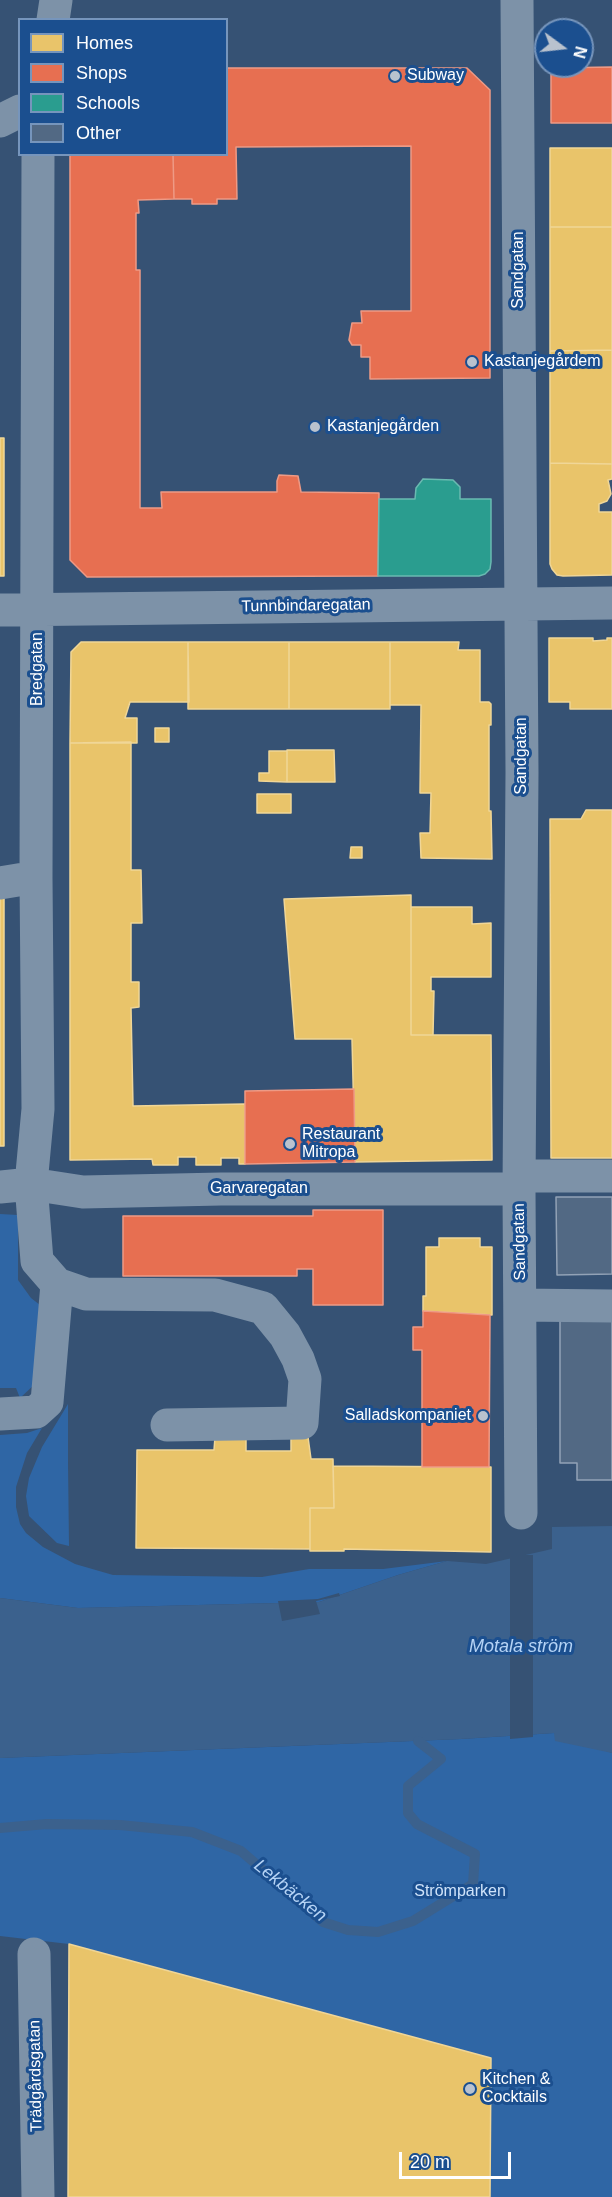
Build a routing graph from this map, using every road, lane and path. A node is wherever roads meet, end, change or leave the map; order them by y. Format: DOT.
graph roads {
  1 [pos="56,0"];
  2 [pos="517,0"];
  3 [pos="53,18"];
  4 [pos="18,112"];
  5 [pos="0,121"];
  6 [pos="38,156"];
  7 [pos="521,603"];
  8 [pos="612,603"];
  9 [pos="0,610"];
  10 [pos="38,610"];
  11 [pos="36,877"];
  12 [pos="0,882"];
  13 [pos="612,1176"];
  14 [pos="519,1183"];
  15 [pos="16,1185"];
  16 [pos="57,1284"];
  17 [pos="520,1305"];
  18 [pos="612,1306"];
  19 [pos="0,1414"];
  20 [pos="167,1425"];
  21 [pos="521,1513"];
  22 [pos="34,1954"];
  23 [pos="38,2197"];
  1 -- 3 [label="street"];
  2 -- 7 [label="street, Sandgatan"];
  4 -- 5 [label="street"];
  6 -- 10 [label="street, Bredgatan"];
  7 -- 8 [label="street, Tunnbindaregatan"];
  7 -- 10 [label="street, Tunnbindaregatan"];
  7 -- 14 [label="street, Sandgatan"];
  9 -- 10 [label="street, Tunnbindaregatan"];
  10 -- 11 [label="street, Bredgatan"];
  11 -- 12 [label="street"];
  11 -- 15 [label="street, Bredgatan"];
  13 -- 14 [label="street, Garvaregatan"];
  14 -- 15 [label="street, Garvaregatan"];
  14 -- 17 [label="street, Sandgatan"];
  15 -- 16 [label="street, Bredgatan"];
  16 -- 19 [label="street"];
  16 -- 20 [label="street"];
  17 -- 18 [label="street"];
  17 -- 21 [label="street, Sandgatan"];
  22 -- 23 [label="street, Trädgårdsgatan"];
}
